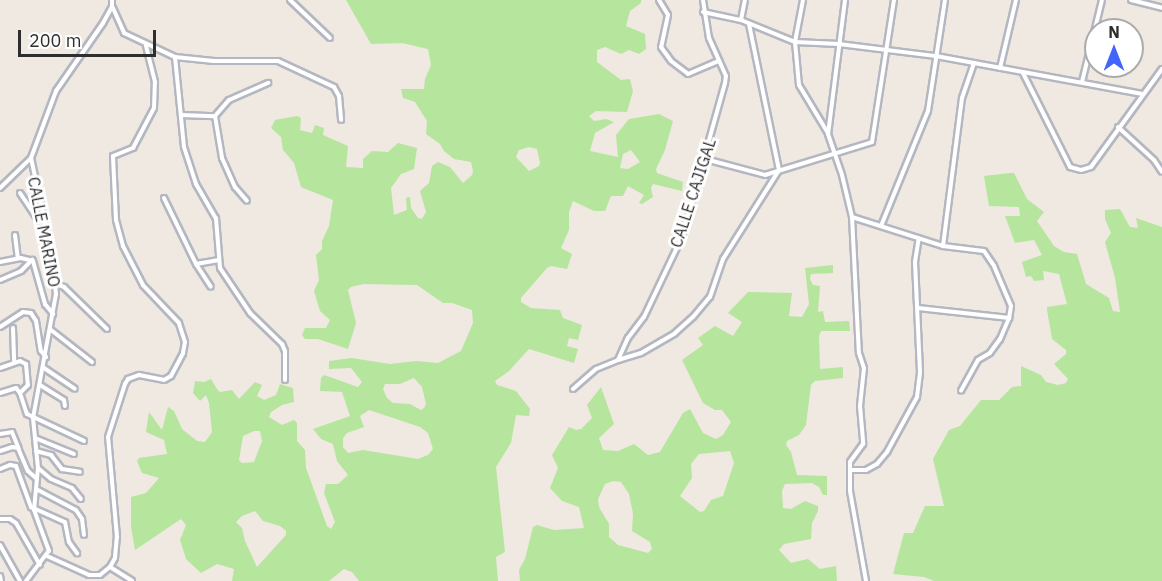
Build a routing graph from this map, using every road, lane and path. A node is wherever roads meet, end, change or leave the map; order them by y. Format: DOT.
graph roads {
  1 [pos="112,0"];
  2 [pos="290,0"];
  3 [pos="659,0"];
  4 [pos="703,0"];
  5 [pos="745,0"];
  6 [pos="803,0"];
  7 [pos="845,0"];
  8 [pos="894,0"];
  9 [pos="945,0"];
  10 [pos="1016,0"];
  11 [pos="1102,0"];
  12 [pos="1131,0"];
  13 [pos="112,7"];
  14 [pos="1162,8"];
  15 [pos="704,12"];
  16 [pos="741,20"];
  17 [pos="749,24"];
  18 [pos="330,38"];
  19 [pos="795,42"];
  20 [pos="839,44"];
  21 [pos="146,45"];
  22 [pos="887,50"];
  23 [pos="936,56"];
  24 [pos="175,57"];
  25 [pos="719,61"];
  26 [pos="974,63"];
  27 [pos="1000,68"];
  28 [pos="1162,69"];
  29 [pos="1023,72"];
  30 [pos="1082,82"];
  31 [pos="268,83"];
  32 [pos="1143,94"];
  33 [pos="181,115"];
  34 [pos="215,116"];
  35 [pos="341,120"];
  36 [pos="1119,127"];
  37 [pos="828,134"];
  38 [pos="833,153"];
  39 [pos="31,158"];
  40 [pos="705,159"];
  41 [pos="779,170"];
  42 [pos="1162,172"];
  43 [pos="0,188"];
  44 [pos="20,194"];
  45 [pos="164,198"];
  46 [pos="247,201"];
  47 [pos="852,217"];
  48 [pos="44,222"];
  49 [pos="881,226"];
  50 [pos="15,236"];
  51 [pos="919,238"];
  52 [pos="943,246"];
  53 [pos="18,258"];
  54 [pos="32,260"];
  55 [pos="218,260"];
  56 [pos="0,262"];
  57 [pos="196,264"];
  58 [pos="0,280"];
  59 [pos="56,284"];
  60 [pos="211,287"];
  61 [pos="918,308"];
  62 [pos="53,314"];
  63 [pos="1009,318"];
  64 [pos="0,327"];
  65 [pos="14,328"];
  66 [pos="107,329"];
  67 [pos="51,330"];
  68 [pos="46,357"];
  69 [pos="618,360"];
  70 [pos="92,362"];
  71 [pos="14,363"];
  72 [pos="0,368"];
  73 [pos="44,368"];
  74 [pos="285,380"];
  75 [pos="40,385"];
  76 [pos="75,389"];
  77 [pos="573,389"];
  78 [pos="961,391"];
  79 [pos="0,393"];
  80 [pos="20,393"];
  81 [pos="65,406"];
  82 [pos="33,418"];
  83 [pos="0,434"];
  84 [pos="35,438"];
  85 [pos="84,441"];
  86 [pos="19,450"];
  87 [pos="0,451"];
  88 [pos="36,452"];
  89 [pos="74,454"];
  90 [pos="38,468"];
  91 [pos="0,469"];
  92 [pos="850,470"];
  93 [pos="80,472"];
  94 [pos="37,479"];
  95 [pos="36,489"];
  96 [pos="81,499"];
  97 [pos="34,510"];
  98 [pos="0,519"];
  99 [pos="84,535"];
  100 [pos="0,545"];
  101 [pos="77,553"];
  102 [pos="47,556"];
  103 [pos="40,565"];
  104 [pos="111,567"];
  105 [pos="0,576"];
  106 [pos="1,581"];
  107 [pos="20,581"];
  108 [pos="26,581"];
  109 [pos="132,581"];
  110 [pos="866,581"];
  1 -- 13 [label="street"];
  2 -- 18 [label="street"];
  3 -- 25 [label="street"];
  4 -- 15 [label="street, CALLE CAJIGAL"];
  5 -- 16 [label="street"];
  6 -- 19 [label="street"];
  7 -- 20 [label="street"];
  8 -- 22 [label="street"];
  9 -- 23 [label="street"];
  10 -- 27 [label="street"];
  11 -- 30 [label="street"];
  12 -- 14 [label="street"];
  13 -- 21 [label="street"];
  13 -- 39 [label="street, CALLE MARINO"];
  15 -- 16 [label="street"];
  15 -- 25 [label="street, CALLE CAJIGAL"];
  16 -- 17 [label="street"];
  17 -- 19 [label="street"];
  17 -- 41 [label="street"];
  19 -- 20 [label="street"];
  19 -- 37 [label="street"];
  20 -- 22 [label="street"];
  20 -- 37 [label="street"];
  21 -- 24 [label="street"];
  21 -- 104 [label="street"];
  22 -- 23 [label="street"];
  22 -- 38 [label="street"];
  23 -- 26 [label="street"];
  23 -- 49 [label="street"];
  24 -- 33 [label="street"];
  24 -- 35 [label="street"];
  25 -- 40 [label="street, CALLE CAJIGAL"];
  26 -- 27 [label="street"];
  26 -- 52 [label="street"];
  27 -- 29 [label="street"];
  28 -- 32 [label="street"];
  29 -- 30 [label="street"];
  29 -- 36 [label="street"];
  30 -- 32 [label="street"];
  31 -- 34 [label="street"];
  32 -- 36 [label="street"];
  33 -- 34 [label="street"];
  33 -- 55 [label="street"];
  34 -- 46 [label="street"];
  36 -- 42 [label="street"];
  37 -- 38 [label="street"];
  38 -- 41 [label="street"];
  38 -- 47 [label="street"];
  39 -- 43 [label="street"];
  39 -- 48 [label="street, CALLE MARINO"];
  40 -- 41 [label="street"];
  40 -- 69 [label="street, CALLE CAJIGAL"];
  41 -- 69 [label="street"];
  44 -- 48 [label="street"];
  45 -- 57 [label="street"];
  47 -- 49 [label="street"];
  47 -- 92 [label="street"];
  48 -- 59 [label="street, CALLE MARINO"];
  49 -- 51 [label="street"];
  50 -- 53 [label="street"];
  51 -- 52 [label="street"];
  51 -- 61 [label="street"];
  52 -- 63 [label="street"];
  53 -- 54 [label="street"];
  53 -- 56 [label="street"];
  54 -- 58 [label="street"];
  54 -- 62 [label="street"];
  55 -- 57 [label="street"];
  55 -- 74 [label="street"];
  57 -- 60 [label="street"];
  59 -- 62 [label="street, CALLE MARINO"];
  59 -- 66 [label="street"];
  61 -- 63 [label="street"];
  61 -- 92 [label="street"];
  62 -- 67 [label="street, CALLE MARINO"];
  63 -- 78 [label="street"];
  64 -- 68 [label="street"];
  65 -- 71 [label="street"];
  67 -- 68 [label="street, CALLE MARINO"];
  67 -- 70 [label="street"];
  68 -- 73 [label="street, CALLE MARINO"];
  69 -- 77 [label="street"];
  71 -- 72 [label="street"];
  71 -- 80 [label="street"];
  73 -- 75 [label="street, CALLE MARINO"];
  73 -- 76 [label="street"];
  75 -- 81 [label="street"];
  75 -- 82 [label="street, CALLE MARINO"];
  79 -- 80 [label="street"];
  80 -- 82 [label="street"];
  82 -- 84 [label="street, CALLE MARINO"];
  82 -- 85 [label="street"];
  83 -- 86 [label="street"];
  84 -- 88 [label="street, CALLE MARINO"];
  84 -- 89 [label="street"];
  86 -- 87 [label="street"];
  86 -- 94 [label="street"];
  88 -- 90 [label="street, CALLE MARINO"];
  88 -- 93 [label="street"];
  90 -- 94 [label="street, CALLE MARINO"];
  90 -- 96 [label="street"];
  91 -- 97 [label="street"];
  92 -- 110 [label="street"];
  94 -- 95 [label="street, CALLE MARINO"];
  95 -- 97 [label="street, CALLE MARINO"];
  95 -- 99 [label="street"];
  97 -- 101 [label="street"];
  97 -- 102 [label="street, CALLE MARINO"];
  98 -- 103 [label="street"];
  100 -- 107 [label="street"];
  102 -- 103 [label="street"];
  102 -- 104 [label="street"];
  103 -- 108 [label="street"];
  104 -- 109 [label="street"];
  105 -- 106 [label="street"];
}
